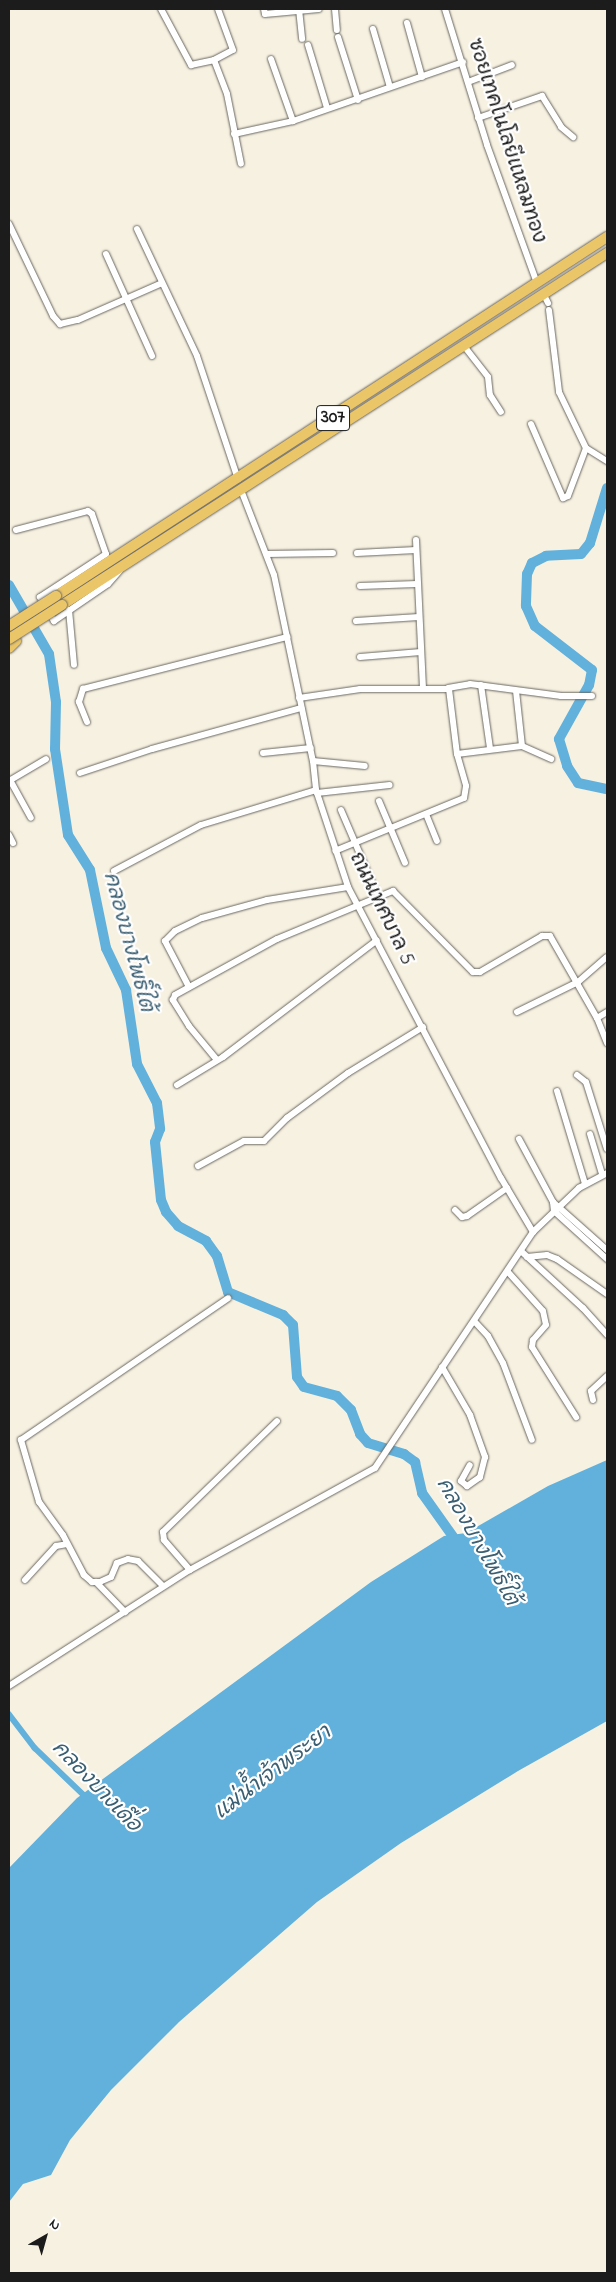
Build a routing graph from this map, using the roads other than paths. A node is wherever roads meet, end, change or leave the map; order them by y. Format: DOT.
graph roads {
  1 [pos="161,9"];
  2 [pos="218,9"];
  3 [pos="264,9"];
  4 [pos="319,9"];
  5 [pos="335,9"];
  6 [pos="444,9"];
  7 [pos="299,10"];
  8 [pos="407,23"];
  9 [pos="373,29"];
  10 [pos="302,39"];
  11 [pos="308,45"];
  12 [pos="271,59"];
  13 [pos="214,60"];
  14 [pos="463,62"];
  15 [pos="512,65"];
  16 [pos="422,77"];
  17 [pos="468,82"];
  18 [pos="390,88"];
  19 [pos="358,100"];
  20 [pos="327,108"];
  21 [pos="478,118"];
  22 [pos="292,121"];
  23 [pos="234,134"];
  24 [pos="573,137"];
  25 [pos="240,164"];
  26 [pos="9,224"];
  27 [pos="137,229"];
  28 [pos="607,237"];
  29 [pos="607,253"];
  30 [pos="106,254"];
  31 [pos="537,283"];
  32 [pos="160,284"];
  33 [pos="128,298"];
  34 [pos="547,303"];
  35 [pos="464,346"];
  36 [pos="152,356"];
  37 [pos="502,412"];
  38 [pos="342,418"];
  39 [pos="531,424"];
  40 [pos="586,448"];
  41 [pos="607,461"];
  42 [pos="238,479"];
  43 [pos="241,490"];
  44 [pos="16,530"];
  45 [pos="416,540"];
  46 [pos="416,550"];
  47 [pos="334,553"];
  48 [pos="357,553"];
  49 [pos="267,554"];
  50 [pos="417,584"];
  51 [pos="360,586"];
  52 [pos="66,608"];
  53 [pos="419,617"];
  54 [pos="356,621"];
  55 [pos="9,626"];
  56 [pos="287,637"];
  57 [pos="11,643"];
  58 [pos="421,652"];
  59 [pos="360,657"];
  60 [pos="74,665"];
  61 [pos="481,685"];
  62 [pos="423,688"];
  63 [pos="448,688"];
  64 [pos="516,691"];
  65 [pos="592,696"];
  66 [pos="299,698"];
  67 [pos="301,708"];
  68 [pos="87,722"];
  69 [pos="522,746"];
  70 [pos="311,748"];
  71 [pos="490,748"];
  72 [pos="263,753"];
  73 [pos="457,754"];
  74 [pos="46,759"];
  75 [pos="551,759"];
  76 [pos="313,761"];
  77 [pos="365,766"];
  78 [pos="80,773"];
  79 [pos="9,781"];
  80 [pos="390,785"];
  81 [pos="316,792"];
  82 [pos="379,801"];
  83 [pos="341,810"];
  84 [pos="426,814"];
  85 [pos="30,818"];
  86 [pos="391,830"];
  87 [pos="9,835"];
  88 [pos="437,841"];
  89 [pos="357,842"];
  90 [pos="13,843"];
  91 [pos="335,851"];
  92 [pos="405,863"];
  93 [pos="114,871"];
  94 [pos="348,887"];
  95 [pos="378,896"];
  96 [pos="357,905"];
  97 [pos="377,940"];
  98 [pos="607,957"];
  99 [pos="578,982"];
  100 [pos="189,987"];
  101 [pos="517,1012"];
  102 [pos="607,1012"];
  103 [pos="597,1018"];
  104 [pos="423,1027"];
  105 [pos="607,1044"];
  106 [pos="216,1060"];
  107 [pos="577,1075"];
  108 [pos="177,1085"];
  109 [pos="557,1092"];
  110 [pos="590,1134"];
  111 [pos="519,1139"];
  112 [pos="607,1149"];
  113 [pos="198,1166"];
  114 [pos="605,1173"];
  115 [pos="586,1184"];
  116 [pos="507,1188"];
  117 [pos="557,1209"];
  118 [pos="455,1210"];
  119 [pos="533,1232"];
  120 [pos="607,1250"];
  121 [pos="524,1254"];
  122 [pos="607,1259"];
  123 [pos="508,1272"];
  124 [pos="607,1294"];
  125 [pos="228,1298"];
  126 [pos="475,1322"];
  127 [pos="607,1335"];
  128 [pos="442,1367"];
  129 [pos="607,1376"];
  130 [pos="593,1400"];
  131 [pos="576,1417"];
  132 [pos="277,1421"];
  133 [pos="532,1440"];
  134 [pos="470,1465"];
  135 [pos="67,1544"];
  136 [pos="190,1570"];
  137 [pos="25,1580"];
  138 [pos="96,1582"];
  139 [pos="163,1586"];
  140 [pos="125,1612"];
  141 [pos="9,1686"];
  1 -- 13 [label="street"];
  2 -- 13 [label="street"];
  3 -- 7 [label="street"];
  4 -- 7 [label="street"];
  5 -- 19 [label="street"];
  6 -- 14 [label="street, ซอยเทคโนโลยีแหลมทอง"];
  7 -- 10 [label="street"];
  8 -- 16 [label="street"];
  9 -- 18 [label="street"];
  11 -- 20 [label="street"];
  12 -- 22 [label="street"];
  13 -- 23 [label="street"];
  14 -- 16 [label="street"];
  14 -- 17 [label="street, ซอยเทคโนโลยีแหลมทอง"];
  15 -- 17 [label="street"];
  16 -- 18 [label="street"];
  17 -- 21 [label="street, ซอยเทคโนโลยีแหลมทอง"];
  18 -- 19 [label="street"];
  19 -- 20 [label="street"];
  20 -- 22 [label="street"];
  21 -- 24 [label="street"];
  21 -- 31 [label="street, ซอยเทคโนโลยีแหลมทอง"];
  22 -- 23 [label="street"];
  23 -- 25 [label="street"];
  26 -- 33 [label="street"];
  27 -- 32 [label="street"];
  28 -- 31 [label="main road, 307"];
  29 -- 34 [label="main road, 307"];
  30 -- 33 [label="street"];
  31 -- 38 [label="main road, 307"];
  32 -- 33 [label="street"];
  32 -- 42 [label="street"];
  33 -- 36 [label="street"];
  34 -- 35 [label="main road, 307"];
  34 -- 40 [label="street"];
  35 -- 37 [label="street"];
  35 -- 38 [label="main road, 307"];
  38 -- 42 [label="main road, 307"];
  38 -- 43 [label="main road, 307"];
  39 -- 40 [label="street"];
  40 -- 41 [label="street"];
  42 -- 55 [label="main road, 307, bridge"];
  43 -- 49 [label="street, ถนนเทศบาล 5"];
  43 -- 52 [label="main road, 307"];
  44 -- 52 [label="street"];
  45 -- 46 [label="street"];
  46 -- 48 [label="street"];
  46 -- 50 [label="street"];
  47 -- 49 [label="street"];
  49 -- 56 [label="street, ถนนเทศบาล 5"];
  50 -- 51 [label="street"];
  50 -- 53 [label="street"];
  52 -- 57 [label="main road, 307, bridge"];
  52 -- 60 [label="street"];
  53 -- 54 [label="street"];
  53 -- 58 [label="street"];
  56 -- 66 [label="street, ถนนเทศบาล 5"];
  56 -- 68 [label="street"];
  58 -- 59 [label="street"];
  58 -- 62 [label="street"];
  61 -- 63 [label="street"];
  61 -- 64 [label="street"];
  61 -- 71 [label="street"];
  62 -- 63 [label="street"];
  62 -- 66 [label="street"];
  63 -- 73 [label="street"];
  64 -- 65 [label="street"];
  64 -- 69 [label="street"];
  66 -- 67 [label="street, ถนนเทศบาล 5"];
  67 -- 70 [label="street, ถนนเทศบาล 5"];
  67 -- 78 [label="street"];
  69 -- 71 [label="street"];
  69 -- 75 [label="street"];
  70 -- 72 [label="street"];
  70 -- 76 [label="street, ถนนเทศบาล 5"];
  71 -- 73 [label="street"];
  73 -- 84 [label="street"];
  74 -- 79 [label="street"];
  76 -- 77 [label="street"];
  76 -- 81 [label="street, ถนนเทศบาล 5"];
  79 -- 85 [label="street"];
  80 -- 81 [label="street"];
  81 -- 91 [label="street, ถนนเทศบาล 5"];
  81 -- 93 [label="street"];
  82 -- 86 [label="street"];
  83 -- 89 [label="street"];
  84 -- 86 [label="street"];
  84 -- 88 [label="street"];
  86 -- 89 [label="street"];
  86 -- 92 [label="street"];
  87 -- 90 [label="street"];
  89 -- 91 [label="street"];
  89 -- 95 [label="street"];
  91 -- 94 [label="street, ถนนเทศบาล 5"];
  94 -- 96 [label="street, ถนนเทศบาล 5"];
  94 -- 100 [label="street"];
  95 -- 96 [label="street"];
  95 -- 99 [label="street"];
  96 -- 97 [label="street, ถนนเทศบาล 5"];
  96 -- 100 [label="street"];
  97 -- 104 [label="street, ถนนเทศบาล 5"];
  97 -- 106 [label="street"];
  98 -- 99 [label="street"];
  99 -- 101 [label="street"];
  99 -- 103 [label="street"];
  100 -- 106 [label="street"];
  102 -- 103 [label="street"];
  103 -- 105 [label="street"];
  104 -- 113 [label="street"];
  104 -- 116 [label="street, ถนนเทศบาล 5"];
  106 -- 108 [label="street"];
  107 -- 112 [label="street"];
  109 -- 115 [label="street"];
  110 -- 114 [label="street"];
  111 -- 117 [label="street"];
  114 -- 115 [label="street"];
  115 -- 117 [label="street"];
  116 -- 118 [label="street"];
  116 -- 119 [label="street, ถนนเทศบาล 5"];
  117 -- 119 [label="street"];
  117 -- 120 [label="street"];
  117 -- 122 [label="street"];
  119 -- 121 [label="street"];
  121 -- 123 [label="street"];
  121 -- 124 [label="street"];
  121 -- 127 [label="street"];
  123 -- 126 [label="street"];
  123 -- 131 [label="street"];
  125 -- 135 [label="street"];
  126 -- 128 [label="street"];
  126 -- 133 [label="street"];
  128 -- 134 [label="street"];
  128 -- 136 [label="street"];
  129 -- 130 [label="street"];
  132 -- 136 [label="street"];
  135 -- 137 [label="street"];
  135 -- 138 [label="street"];
  136 -- 139 [label="street"];
  138 -- 139 [label="street"];
  138 -- 140 [label="street"];
  139 -- 140 [label="street"];
  140 -- 141 [label="street"];
}
